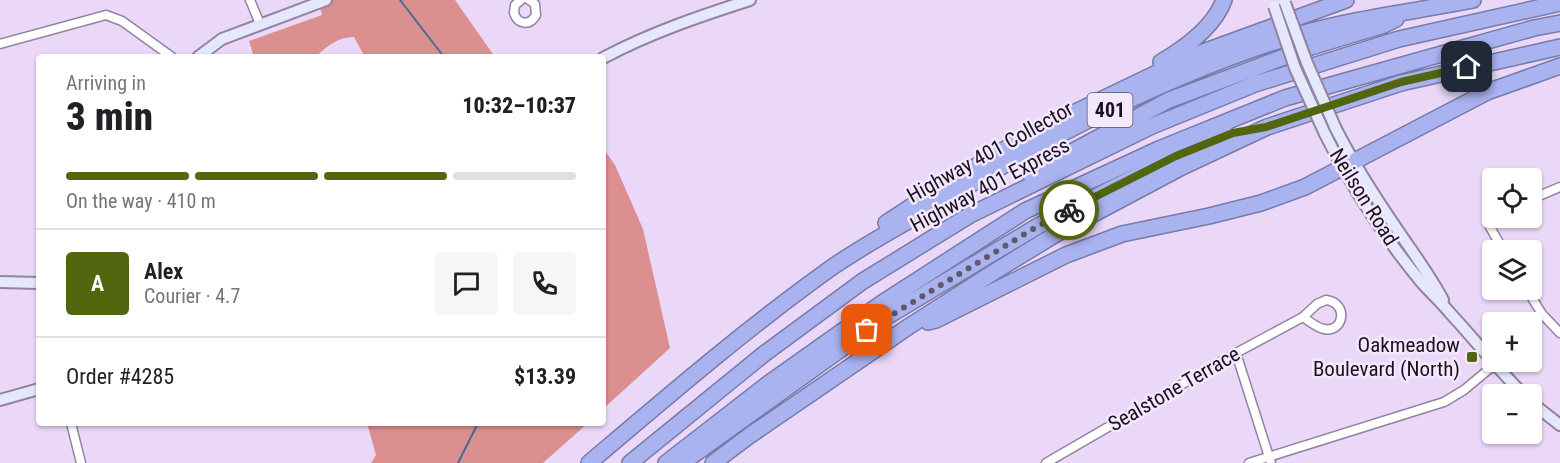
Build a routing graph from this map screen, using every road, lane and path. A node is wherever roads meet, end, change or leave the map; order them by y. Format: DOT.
graph roads {
  1 [pos="250,0"];
  2 [pos="326,0"];
  3 [pos="521,0"];
  4 [pos="529,0"];
  5 [pos="750,0"];
  6 [pos="1224,0"];
  7 [pos="1346,0"];
  8 [pos="1473,0"];
  9 [pos="1280,2"];
  10 [pos="1560,3"];
  11 [pos="1410,13"];
  12 [pos="1560,23"];
  13 [pos="260,24"];
  14 [pos="0,44"];
  15 [pos="1560,47"];
  16 [pos="168,54"];
  17 [pos="202,54"];
  18 [pos="606,56"];
  19 [pos="1560,66"];
  20 [pos="1266,127"];
  21 [pos="1040,129"];
  22 [pos="1347,165"];
  23 [pos="1560,187"];
  24 [pos="1542,195"];
  25 [pos="970,215"];
  26 [pos="833,266"];
  27 [pos="0,282"];
  28 [pos="36,283"];
  29 [pos="1533,300"];
  30 [pos="1303,317"];
  31 [pos="908,327"];
  32 [pos="1560,333"];
  33 [pos="1482,350"];
  34 [pos="1236,352"];
  35 [pos="1485,372"];
  36 [pos="1502,372"];
  37 [pos="1513,384"];
  38 [pos="36,390"];
  39 [pos="0,400"];
  40 [pos="1542,411"];
  41 [pos="1560,425"];
  42 [pos="72,426"];
  43 [pos="1270,460"];
  44 [pos="81,463"];
  45 [pos="589,463"];
  46 [pos="630,463"];
  47 [pos="666,463"];
  48 [pos="678,463"];
  49 [pos="713,463"];
  50 [pos="1046,463"];
  51 [pos="1248,463"];
  1 -- 13 [label="street"];
  2 -- 13 [label="main road"];
  3 -- 4 [label="street"];
  5 -- 18 [label="main road"];
  6 -- 21 [label="highway"];
  7 -- 21 [label="highway"];
  8 -- 11 [label="highway, Highway 401 Collector / 401"];
  9 -- 22 [label="main road, Neilson Road, bridge"];
  9 -- 22 [label="main road, Neilson Road, bridge"];
  10 -- 25 [label="highway, Highway 401 Express / 401"];
  11 -- 25 [label="highway"];
  11 -- 26 [label="highway, Highway 401 Collector / 401"];
  12 -- 47 [label="highway, Highway 401 Express / 401"];
  13 -- 17 [label="main road"];
  14 -- 16 [label="street"];
  15 -- 20 [label="highway"];
  19 -- 22 [label="highway"];
  20 -- 31 [label="highway"];
  20 -- 48 [label="highway"];
  21 -- 26 [label="highway"];
  22 -- 31 [label="highway"];
  22 -- 33 [label="main road, Neilson Road"];
  23 -- 24 [label="street"];
  25 -- 46 [label="highway, Highway 401 Express / 401"];
  26 -- 45 [label="highway, Highway 401 Collector / 401"];
  27 -- 28 [label="main road"];
  29 -- 32 [label="street"];
  30 -- 34 [label="street, Sealstone Terrace"];
  31 -- 49 [label="highway"];
  34 -- 43 [label="street"];
  34 -- 50 [label="street, Sealstone Terrace"];
  35 -- 43 [label="street"];
  36 -- 37 [label="main road, Neilson Road"];
  38 -- 39 [label="main road"];
  40 -- 41 [label="main road"];
  42 -- 44 [label="street"];
  43 -- 51 [label="street"];
}
